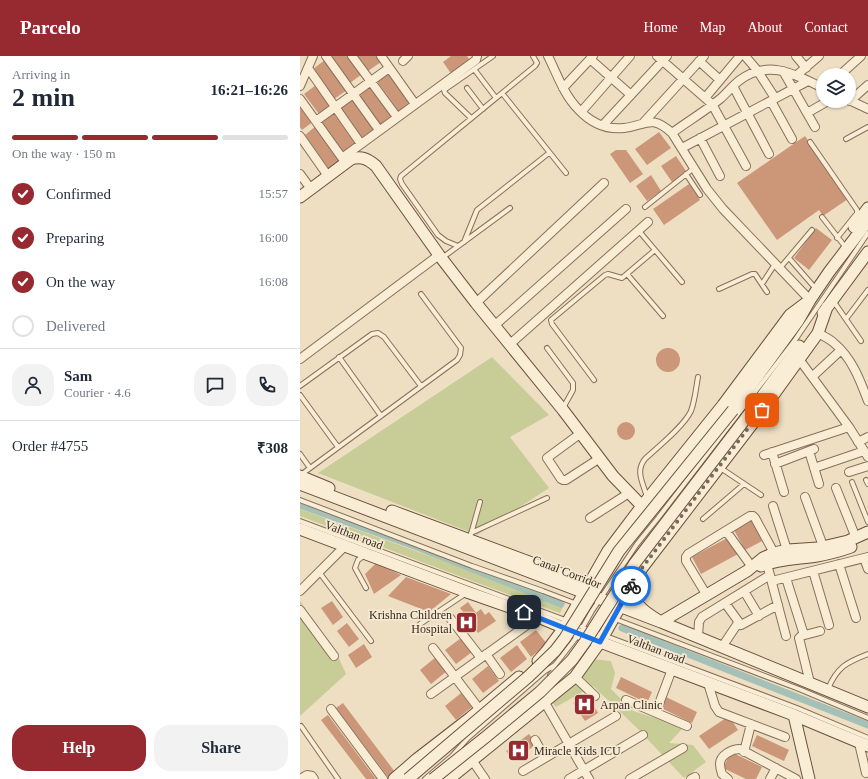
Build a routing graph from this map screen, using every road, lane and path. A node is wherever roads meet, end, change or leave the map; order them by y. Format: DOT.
graph roads {
  1 [pos="313,56"];
  2 [pos="326,56"];
  3 [pos="352,56"];
  4 [pos="381,56"];
  5 [pos="477,56"];
  6 [pos="493,56"];
  7 [pos="533,56"];
  8 [pos="630,56"];
  9 [pos="740,56"];
  10 [pos="745,56"];
  11 [pos="796,56"];
  12 [pos="819,56"];
  13 [pos="861,56"];
  14 [pos="591,57"];
  15 [pos="551,58"];
  16 [pos="662,58"];
  17 [pos="701,59"];
  18 [pos="308,68"];
  19 [pos="389,68"];
  20 [pos="806,68"];
  21 [pos="848,68"];
  22 [pos="474,69"];
  23 [pos="757,70"];
  24 [pos="783,71"];
  25 [pos="797,76"];
  26 [pos="611,78"];
  27 [pos="683,79"];
  28 [pos="720,80"];
  29 [pos="370,81"];
  30 [pos="808,81"];
  31 [pos="816,85"];
  32 [pos="868,85"];
  33 [pos="300,86"];
  34 [pos="733,86"];
  35 [pos="467,88"];
  36 [pos="563,88"];
  37 [pos="793,89"];
  38 [pos="502,93"];
  39 [pos="353,94"];
  40 [pos="631,95"];
  41 [pos="856,96"];
  42 [pos="496,98"];
  43 [pos="705,98"];
  44 [pos="300,99"];
  45 [pos="773,99"];
  46 [pos="415,104"];
  47 [pos="712,104"];
  48 [pos="856,104"];
  49 [pos="335,107"];
  50 [pos="816,108"];
  51 [pos="483,109"];
  52 [pos="868,109"];
  53 [pos="581,112"];
  54 [pos="748,113"];
  55 [pos="807,113"];
  56 [pos="397,117"];
  57 [pos="471,118"];
  58 [pos="316,121"];
  59 [pos="644,122"];
  60 [pos="603,125"];
  61 [pos="724,126"];
  62 [pos="868,126"];
  63 [pos="815,127"];
  64 [pos="379,130"];
  65 [pos="672,133"];
  66 [pos="300,136"];
  67 [pos="700,138"];
  68 [pos="792,139"];
  69 [pos="846,139"];
  70 [pos="810,142"];
  71 [pos="360,144"];
  72 [pos="682,148"];
  73 [pos="549,153"];
  74 [pos="769,154"];
  75 [pos="344,160"];
  76 [pos="746,166"];
  77 [pos="694,167"];
  78 [pos="566,173"];
  79 [pos="300,174"];
  80 [pos="686,174"];
  81 [pos="328,176"];
  82 [pos="720,176"];
  83 [pos="604,183"];
  84 [pos="311,189"];
  85 [pos="700,195"];
  86 [pos="300,197"];
  87 [pos="645,207"];
  88 [pos="510,208"];
  89 [pos="868,208"];
  90 [pos="626,209"];
  91 [pos="822,217"];
  92 [pos="868,221"];
  93 [pos="648,222"];
  94 [pos="639,230"];
  95 [pos="812,230"];
  96 [pos="868,233"];
  97 [pos="464,242"];
  98 [pos="842,244"];
  99 [pos="458,246"];
  100 [pos="655,250"];
  101 [pos="866,256"];
  102 [pos="441,257"];
  103 [pos="789,258"];
  104 [pos="778,266"];
  105 [pos="627,274"];
  106 [pos="682,282"];
  107 [pos="762,284"];
  108 [pos="719,289"];
  109 [pos="817,290"];
  110 [pos="868,290"];
  111 [pos="767,292"];
  112 [pos="421,294"];
  113 [pos="810,300"];
  114 [pos="476,303"];
  115 [pos="830,304"];
  116 [pos="662,316"];
  117 [pos="846,319"];
  118 [pos="494,326"];
  119 [pos="818,333"];
  120 [pos="862,341"];
  121 [pos="509,345"];
  122 [pos="547,348"];
  123 [pos="841,350"];
  124 [pos="339,357"];
  125 [pos="300,359"];
  126 [pos="799,359"];
  127 [pos="813,376"];
  128 [pos="698,377"];
  129 [pos="594,380"];
  130 [pos="300,386"];
  131 [pos="421,386"];
  132 [pos="300,395"];
  133 [pos="868,401"];
  134 [pos="563,410"];
  135 [pos="381,416"];
  136 [pos="849,427"];
  137 [pos="581,433"];
  138 [pos="868,437"];
  139 [pos="858,442"];
  140 [pos="338,447"];
  141 [pos="300,454"];
  142 [pos="866,454"];
  143 [pos="600,458"];
  144 [pos="775,464"];
  145 [pos="868,466"];
  146 [pos="719,467"];
  147 [pos="310,468"];
  148 [pos="814,468"];
  149 [pos="849,472"];
  150 [pos="300,476"];
  151 [pos="852,482"];
  152 [pos="300,484"];
  153 [pos="744,484"];
  154 [pos="819,484"];
  155 [pos="836,488"];
  156 [pos="784,492"];
  157 [pos="629,493"];
  158 [pos="761,495"];
  159 [pos="805,497"];
  160 [pos="547,498"];
  161 [pos="300,500"];
  162 [pos="480,502"];
  163 [pos="645,502"];
  164 [pos="773,506"];
  165 [pos="590,518"];
  166 [pos="703,519"];
  167 [pos="300,521"];
  168 [pos="868,522"];
  169 [pos="300,529"];
  170 [pos="726,530"];
  171 [pos="868,532"];
  172 [pos="470,536"];
  173 [pos="856,538"];
  174 [pos="868,540"];
  175 [pos="346,545"];
  176 [pos="823,546"];
  177 [pos="787,550"];
  178 [pos="774,553"];
  179 [pos="367,554"];
  180 [pos="866,557"];
  181 [pos="767,564"];
  182 [pos="839,564"];
  183 [pos="749,569"];
  184 [pos="868,569"];
  185 [pos="813,571"];
  186 [pos="319,572"];
  187 [pos="771,578"];
  188 [pos="786,578"];
  189 [pos="635,580"];
  190 [pos="366,588"];
  191 [pos="586,588"];
  192 [pos="300,591"];
  193 [pos="744,591"];
  194 [pos="467,592"];
  195 [pos="706,594"];
  196 [pos="600,599"];
  197 [pos="725,603"];
  198 [pos="577,604"];
  199 [pos="778,605"];
  200 [pos="619,606"];
  201 [pos="300,610"];
  202 [pos="592,611"];
  203 [pos="759,616"];
  204 [pos="538,617"];
  205 [pos="450,618"];
  206 [pos="856,618"];
  207 [pos="613,619"];
  208 [pos="661,622"];
  209 [pos="738,623"];
  210 [pos="420,624"];
  211 [pos="566,624"];
  212 [pos="829,625"];
  213 [pos="580,631"];
  214 [pos="820,632"];
  215 [pos="804,635"];
  216 [pos="786,636"];
  217 [pos="698,637"];
  218 [pos="602,639"];
  219 [pos="371,641"];
  220 [pos="722,646"];
  221 [pos="433,648"];
  222 [pos="868,654"];
  223 [pos="334,656"];
  224 [pos="483,656"];
  225 [pos="555,665"];
  226 [pos="672,669"];
  227 [pos="500,674"];
  228 [pos="454,677"];
  229 [pos="575,677"];
  230 [pos="708,683"];
  231 [pos="810,683"];
  232 [pos="827,690"];
  233 [pos="431,694"];
  234 [pos="595,696"];
  235 [pos="626,700"];
  236 [pos="544,702"];
  237 [pos="868,707"];
  238 [pos="331,709"];
  239 [pos="480,710"];
  240 [pos="656,712"];
  241 [pos="794,715"];
  242 [pos="616,716"];
  243 [pos="868,718"];
  244 [pos="751,724"];
  245 [pos="300,726"];
  246 [pos="687,726"];
  247 [pos="643,735"];
  248 [pos="785,738"];
  249 [pos="535,740"];
  250 [pos="865,742"];
  251 [pos="569,744"];
  252 [pos="683,748"];
  253 [pos="744,752"];
  254 [pos="452,756"];
  255 [pos="545,758"];
  256 [pos="472,760"];
  257 [pos="776,768"];
  258 [pos="584,770"];
  259 [pos="523,771"];
  260 [pos="866,773"];
  261 [pos="300,779"];
  262 [pos="314,779"];
  263 [pos="338,779"];
  264 [pos="383,779"];
  265 [pos="394,779"];
  266 [pos="408,779"];
  267 [pos="425,779"];
  268 [pos="433,779"];
  269 [pos="449,779"];
  270 [pos="484,779"];
  271 [pos="569,779"];
  272 [pos="589,779"];
  273 [pos="630,779"];
  274 [pos="728,779"];
  275 [pos="770,779"];
  276 [pos="796,779"];
  277 [pos="809,779"];
  1 -- 18 [label="street"];
  2 -- 39 [label="street"];
  3 -- 29 [label="street"];
  4 -- 19 [label="street"];
  5 -- 46 [label="street"];
  6 -- 22 [label="lane"];
  7 -- 38 [label="lane"];
  8 -- 26 [label="street"];
  9 -- 28 [label="street"];
  10 -- 23 [label="street"];
  11 -- 20 [label="street"];
  12 -- 20 [label="street"];
  13 -- 21 [label="street"];
  14 -- 26 [label="street"];
  14 -- 36 [label="street"];
  15 -- 36 [label="street"];
  16 -- 27 [label="street"];
  16 -- 40 [label="street"];
  17 -- 27 [label="street"];
  17 -- 28 [label="street"];
  18 -- 33 [label="street"];
  18 -- 49 [label="street"];
  19 -- 29 [label="street"];
  19 -- 46 [label="street"];
  20 -- 25 [label="street"];
  22 -- 42 [label="lane"];
  22 -- 57 [label="lane"];
  23 -- 24 [label="street"];
  23 -- 34 [label="street"];
  23 -- 45 [label="street"];
  24 -- 25 [label="street"];
  24 -- 37 [label="street"];
  25 -- 30 [label="street"];
  26 -- 40 [label="street"];
  26 -- 53 [label="street"];
  27 -- 43 [label="street"];
  27 -- 59 [label="street"];
  28 -- 43 [label="street"];
  29 -- 39 [label="street"];
  29 -- 56 [label="street"];
  30 -- 31 [label="street"];
  30 -- 37 [label="street"];
  32 -- 41 [label="street"];
  34 -- 47 [label="street"];
  34 -- 54 [label="street"];
  35 -- 51 [label="lane"];
  36 -- 53 [label="street"];
  37 -- 45 [label="street"];
  37 -- 55 [label="street"];
  38 -- 42 [label="lane"];
  38 -- 73 [label="lane"];
  39 -- 49 [label="street"];
  39 -- 64 [label="street"];
  40 -- 60 [label="street"];
  42 -- 51 [label="lane"];
  43 -- 47 [label="street"];
  44 -- 58 [label="street"];
  45 -- 54 [label="street"];
  45 -- 68 [label="street"];
  46 -- 56 [label="street"];
  47 -- 61 [label="street"];
  47 -- 65 [label="street"];
  48 -- 52 [label="street"];
  49 -- 58 [label="street"];
  49 -- 71 [label="street"];
  50 -- 55 [label="street"];
  51 -- 57 [label="lane"];
  53 -- 60 [label="street"];
  54 -- 61 [label="street"];
  54 -- 74 [label="street"];
  55 -- 63 [label="street"];
  56 -- 64 [label="street"];
  57 -- 99 [label="lane"];
  58 -- 75 [label="street"];
  59 -- 60 [label="street"];
  59 -- 65 [label="street"];
  61 -- 67 [label="street"];
  61 -- 76 [label="street"];
  62 -- 69 [label="lane"];
  64 -- 71 [label="street"];
  65 -- 72 [label="street"];
  66 -- 81 [label="street"];
  67 -- 72 [label="street"];
  67 -- 82 [label="street"];
  70 -- 98 [label="lane"];
  71 -- 75 [label="street"];
  72 -- 77 [label="street"];
  73 -- 78 [label="lane"];
  73 -- 97 [label="lane"];
  75 -- 81 [label="main road"];
  75 -- 102 [label="main road"];
  77 -- 80 [label="lane"];
  77 -- 104 [label="street"];
  79 -- 84 [label="street"];
  80 -- 85 [label="lane"];
  80 -- 87 [label="lane"];
  81 -- 84 [label="main road"];
  83 -- 114 [label="street"];
  84 -- 86 [label="main road"];
  88 -- 97 [label="lane"];
  89 -- 98 [label="main road"];
  90 -- 118 [label="street"];
  91 -- 98 [label="lane"];
  92 -- 98 [label="main road"];
  93 -- 94 [label="street"];
  94 -- 100 [label="lane"];
  94 -- 121 [label="street"];
  95 -- 103 [label="lane"];
  96 -- 196 [label="lane"];
  97 -- 99 [label="lane"];
  98 -- 109 [label="main road"];
  99 -- 102 [label="lane"];
  100 -- 105 [label="lane"];
  100 -- 106 [label="lane"];
  101 -- 115 [label="main road"];
  102 -- 114 [label="main road"];
  102 -- 125 [label="street"];
  103 -- 104 [label="lane"];
  103 -- 109 [label="lane"];
  104 -- 107 [label="lane"];
  104 -- 113 [label="street"];
  105 -- 116 [label="lane"];
  105 -- 129 [label="lane"];
  107 -- 108 [label="lane"];
  107 -- 111 [label="lane"];
  109 -- 113 [label="main road"];
  110 -- 117 [label="lane"];
  112 -- 131 [label="lane"];
  113 -- 163 [label="main road"];
  113 -- 266 [label="main road, bridge"];
  114 -- 118 [label="main road"];
  115 -- 117 [label="lane"];
  115 -- 119 [label="main road"];
  115 -- 268 [label="main road, bridge"];
  117 -- 120 [label="lane"];
  118 -- 121 [label="main road"];
  119 -- 123 [label="street"];
  119 -- 126 [label="main road"];
  121 -- 134 [label="main road"];
  122 -- 134 [label="lane"];
  123 -- 127 [label="street"];
  123 -- 133 [label="street"];
  124 -- 130 [label="lane"];
  124 -- 131 [label="lane"];
  124 -- 135 [label="lane"];
  126 -- 127 [label="street"];
  126 -- 146 [label="main road"];
  127 -- 136 [label="street"];
  128 -- 163 [label="lane"];
  131 -- 135 [label="lane"];
  132 -- 140 [label="lane"];
  134 -- 137 [label="main road"];
  135 -- 140 [label="lane"];
  136 -- 139 [label="street"];
  136 -- 144 [label="street"];
  137 -- 143 [label="main road"];
  137 -- 143 [label="street"];
  138 -- 139 [label="street"];
  139 -- 142 [label="street"];
  140 -- 147 [label="lane"];
  141 -- 147 [label="lane"];
  142 -- 148 [label="street"];
  143 -- 157 [label="main road"];
  144 -- 148 [label="street"];
  144 -- 156 [label="street"];
  145 -- 149 [label="street"];
  146 -- 153 [label="lane"];
  146 -- 189 [label="main road"];
  147 -- 150 [label="lane"];
  148 -- 154 [label="street"];
  150 -- 172 [label="main road"];
  151 -- 168 [label="lane"];
  152 -- 191 [label="main road, Canal Corridor"];
  153 -- 158 [label="lane"];
  153 -- 166 [label="lane"];
  155 -- 173 [label="street"];
  157 -- 163 [label="main road"];
  157 -- 165 [label="street"];
  159 -- 176 [label="street"];
  160 -- 172 [label="lane"];
  161 -- 198 [label="lane"];
  162 -- 172 [label="lane"];
  163 -- 191 [label="main road"];
  164 -- 177 [label="street"];
  167 -- 211 [label="lane"];
  169 -- 175 [label="main road, Valthan road"];
  170 -- 178 [label="street"];
  170 -- 183 [label="street"];
  170 -- 195 [label="street"];
  171 -- 173 [label="main road"];
  172 -- 191 [label="main road"];
  173 -- 176 [label="main road"];
  174 -- 181 [label="main road"];
  175 -- 179 [label="main road, Valthan road"];
  175 -- 186 [label="street"];
  176 -- 177 [label="main road"];
  177 -- 178 [label="main road"];
  178 -- 183 [label="main road"];
  179 -- 190 [label="lane"];
  179 -- 194 [label="main road, Valthan road"];
  180 -- 182 [label="street"];
  180 -- 184 [label="street"];
  181 -- 183 [label="main road"];
  181 -- 187 [label="street"];
  182 -- 185 [label="street"];
  182 -- 206 [label="street"];
  183 -- 195 [label="main road"];
  185 -- 188 [label="street"];
  185 -- 212 [label="street"];
  186 -- 192 [label="street"];
  186 -- 219 [label="lane"];
  187 -- 188 [label="street"];
  187 -- 193 [label="street"];
  187 -- 199 [label="street"];
  188 -- 215 [label="street"];
  189 -- 200 [label="main road"];
  189 -- 208 [label="main road"];
  191 -- 196 [label="main road, Canal Corridor"];
  191 -- 198 [label="main road"];
  193 -- 197 [label="street"];
  193 -- 203 [label="street"];
  194 -- 204 [label="main road, Valthan road"];
  194 -- 210 [label="lane"];
  195 -- 208 [label="main road"];
  196 -- 200 [label="main road, Canal Corridor"];
  196 -- 202 [label="lane"];
  197 -- 209 [label="street"];
  197 -- 217 [label="street"];
  198 -- 202 [label="lane"];
  198 -- 211 [label="main road"];
  199 -- 203 [label="street"];
  199 -- 216 [label="street"];
  200 -- 207 [label="main road"];
  200 -- 208 [label="main road, Canal Corridor"];
  201 -- 223 [label="street"];
  202 -- 207 [label="lane"];
  202 -- 213 [label="lane"];
  203 -- 209 [label="street"];
  204 -- 211 [label="main road, Valthan road"];
  204 -- 224 [label="street"];
  205 -- 224 [label="street"];
  207 -- 218 [label="main road"];
  207 -- 243 [label="lane"];
  208 -- 217 [label="main road, Canal Corridor"];
  209 -- 220 [label="street"];
  211 -- 213 [label="main road, Valthan road"];
  211 -- 239 [label="main road"];
  213 -- 218 [label="main road, Valthan road"];
  213 -- 225 [label="lane"];
  214 -- 215 [label="street"];
  215 -- 231 [label="street"];
  217 -- 220 [label="main road, Canal Corridor"];
  218 -- 226 [label="main road, Valthan road"];
  218 -- 229 [label="main road"];
  218 -- 250 [label="lane"];
  220 -- 231 [label="main road, Canal Corridor"];
  221 -- 228 [label="street"];
  222 -- 232 [label="lane"];
  224 -- 227 [label="street"];
  224 -- 228 [label="street"];
  225 -- 254 [label="lane"];
  225 -- 254 [label="lane"];
  226 -- 230 [label="main road, Valthan road"];
  226 -- 240 [label="street"];
  228 -- 233 [label="street"];
  228 -- 239 [label="street"];
  229 -- 234 [label="street"];
  229 -- 236 [label="main road"];
  230 -- 241 [label="main road, Valthan road"];
  230 -- 244 [label="street"];
  231 -- 232 [label="main road, Canal Corridor"];
  232 -- 237 [label="main road, Canal Corridor"];
  235 -- 240 [label="street"];
  236 -- 251 [label="street"];
  236 -- 256 [label="main road"];
  238 -- 264 [label="street"];
  239 -- 265 [label="main road"];
  240 -- 246 [label="street"];
  241 -- 250 [label="main road, Valthan road"];
  241 -- 277 [label="main road"];
  242 -- 251 [label="street"];
  244 -- 248 [label="street"];
  244 -- 253 [label="street"];
  245 -- 263 [label="lane"];
  247 -- 258 [label="street"];
  249 -- 255 [label="street"];
  250 -- 260 [label="street"];
  251 -- 255 [label="street"];
  251 -- 258 [label="street"];
  252 -- 273 [label="street"];
  253 -- 257 [label="street"];
  253 -- 274 [label="street"];
  254 -- 267 [label="lane"];
  255 -- 259 [label="street"];
  256 -- 269 [label="main road"];
  256 -- 270 [label="street"];
  257 -- 275 [label="street"];
  257 -- 276 [label="street"];
  258 -- 271 [label="street"];
  258 -- 272 [label="street"];
  261 -- 262 [label="street"];
}
